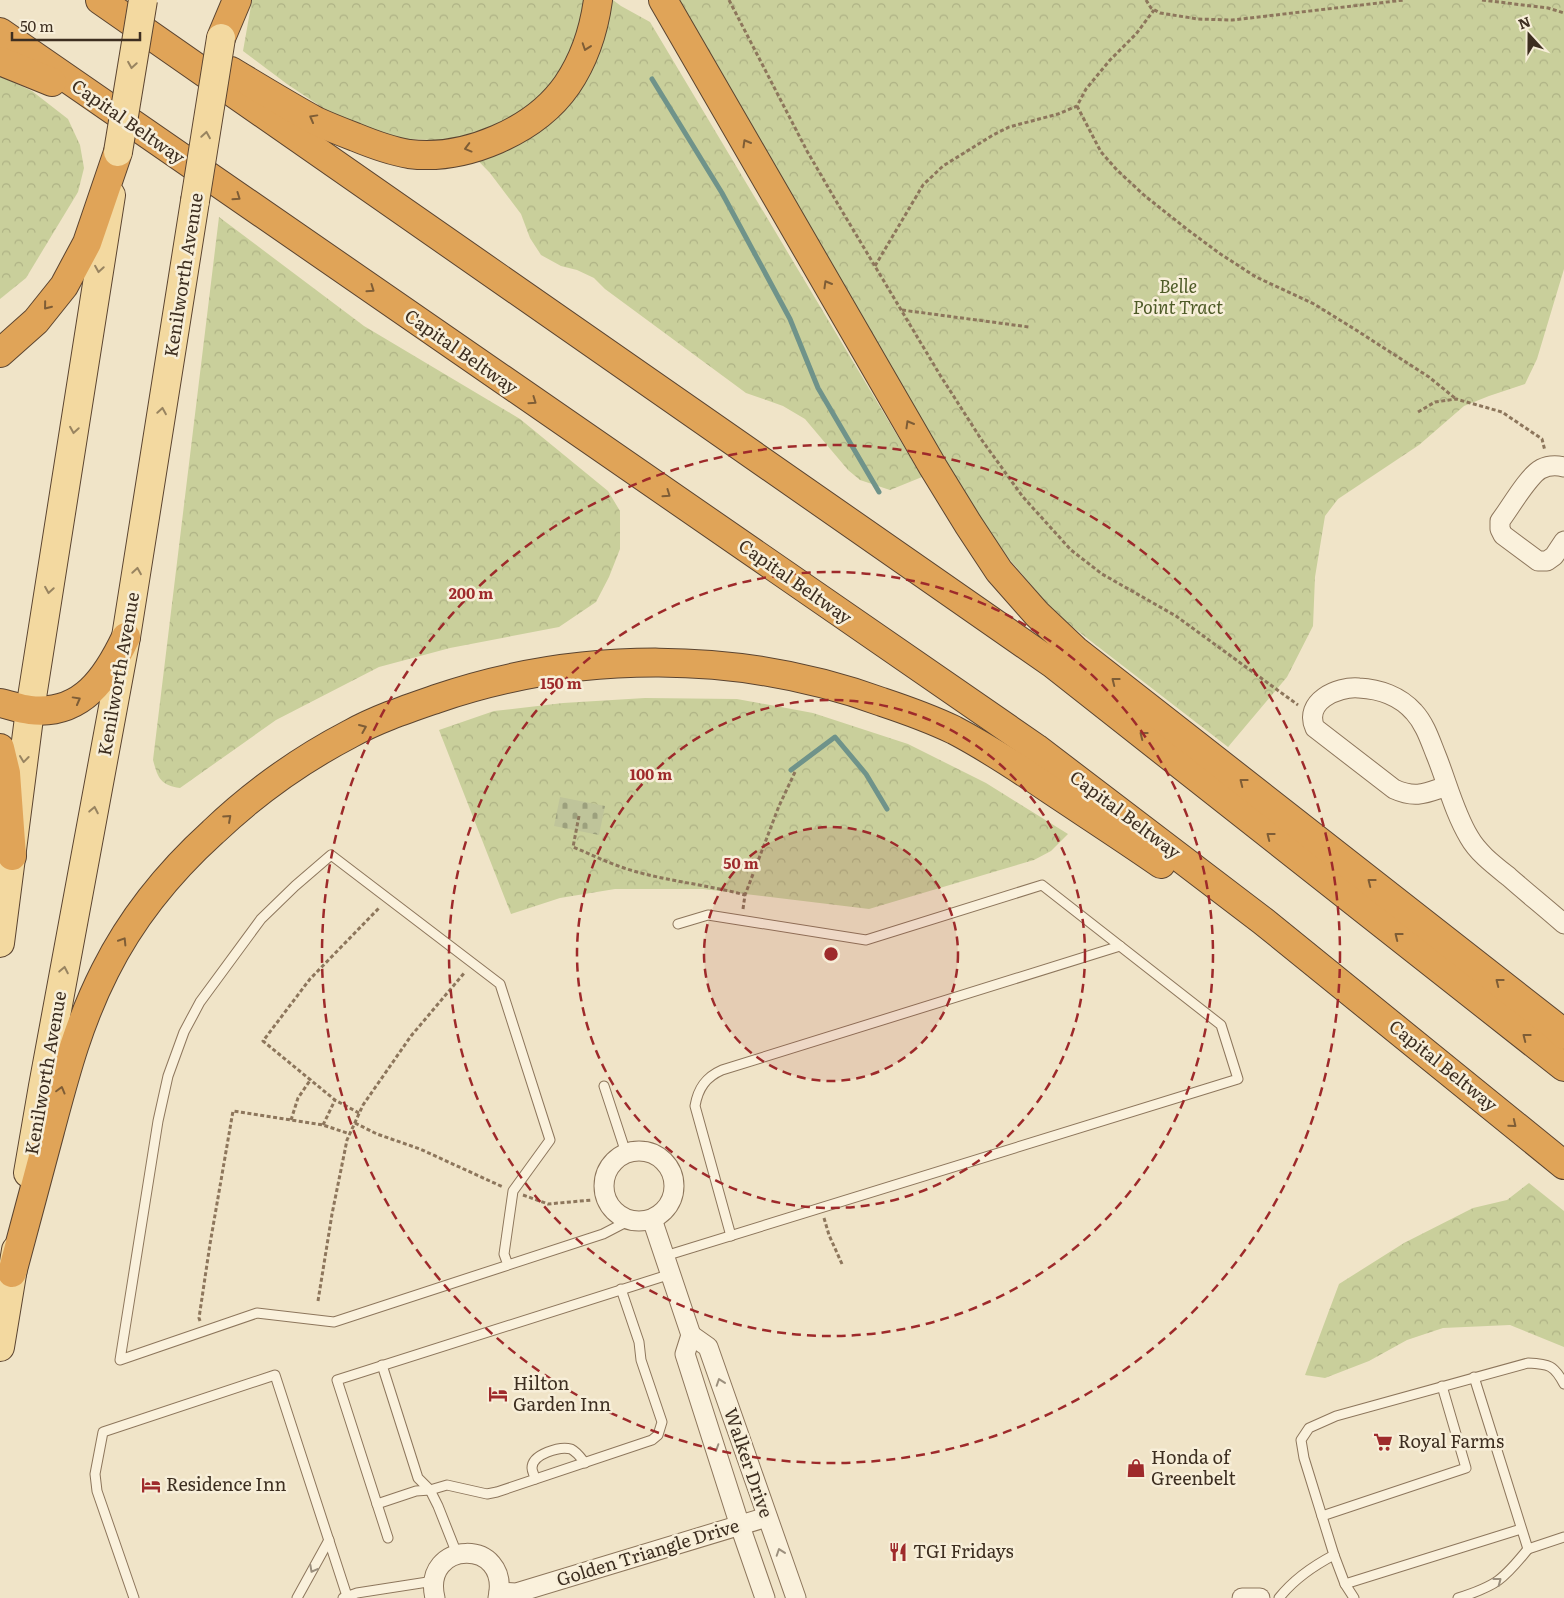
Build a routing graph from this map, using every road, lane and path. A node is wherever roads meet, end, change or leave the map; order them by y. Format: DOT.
graph roads {
  1 [pos="100,0"];
  2 [pos="106,0"];
  3 [pos="142,0"];
  4 [pos="227,0"];
  5 [pos="237,0"];
  6 [pos="598,0"];
  7 [pos="663,0"];
  8 [pos="730,0"];
  9 [pos="1146,0"];
  10 [pos="1404,0"];
  11 [pos="1482,0"];
  12 [pos="1154,10"];
  13 [pos="1564,12"];
  14 [pos="0,32"];
  15 [pos="221,38"];
  16 [pos="0,60"];
  17 [pos="96,100"];
  18 [pos="1077,106"];
  19 [pos="118,152"];
  20 [pos="875,266"];
  21 [pos="902,310"];
  22 [pos="1029,327"];
  23 [pos="0,353"];
  24 [pos="1456,399"];
  25 [pos="1418,412"];
  26 [pos="1556,467"];
  27 [pos="1564,541"];
  28 [pos="126,637"];
  29 [pos="0,703"];
  30 [pos="30,710"];
  31 [pos="1312,715"];
  32 [pos="0,748"];
  33 [pos="795,772"];
  34 [pos="1448,786"];
  35 [pos="579,816"];
  36 [pos="12,856"];
  37 [pos="381,905"];
  38 [pos="678,924"];
  39 [pos="1564,924"];
  40 [pos="0,943"];
  41 [pos="1120,946"];
  42 [pos="467,970"];
  43 [pos="1564,1034"];
  44 [pos="1408,1037"];
  45 [pos="1564,1067"];
  46 [pos="311,1079"];
  47 [pos="604,1086"];
  48 [pos="336,1100"];
  49 [pos="359,1113"];
  50 [pos="291,1120"];
  51 [pos="355,1123"];
  52 [pos="323,1125"];
  53 [pos="350,1134"];
  54 [pos="626,1153"];
  55 [pos="1564,1165"];
  56 [pos="513,1191"];
  57 [pos="592,1200"];
  58 [pos="821,1208"];
  59 [pos="652,1219"];
  60 [pos="630,1220"];
  61 [pos="731,1236"];
  62 [pos="665,1256"];
  63 [pos="842,1264"];
  64 [pos="508,1265"];
  65 [pos="12,1273"];
  66 [pos="671,1274"];
  67 [pos="621,1289"];
  68 [pos="318,1301"];
  69 [pos="204,1331"];
  70 [pos="691,1335"];
  71 [pos="0,1347"];
  72 [pos="382,1365"];
  73 [pos="1474,1377"];
  74 [pos="1564,1384"];
  75 [pos="1442,1386"];
  76 [pos="585,1463"];
  77 [pos="536,1480"];
  78 [pos="430,1490"];
  79 [pos="378,1504"];
  80 [pos="1322,1516"];
  81 [pos="767,1517"];
  82 [pos="740,1526"];
  83 [pos="1521,1529"];
  84 [pos="1564,1537"];
  85 [pos="388,1538"];
  86 [pos="329,1540"];
  87 [pos="1528,1549"];
  88 [pos="458,1554"];
  89 [pos="1334,1556"];
  90 [pos="1345,1584"];
  91 [pos="434,1590"];
  92 [pos="498,1595"];
  93 [pos="345,1597"];
  94 [pos="134,1598"];
  95 [pos="297,1598"];
  96 [pos="765,1598"];
  97 [pos="796,1598"];
  98 [pos="1242,1598"];
  99 [pos="1260,1598"];
  100 [pos="1280,1598"];
  101 [pos="1354,1598"];
  102 [pos="1458,1598"];
  45 -- 1 [label="highway, one-way"];
  6 -- 2 [label="highway, one-way"];
  3 -- 19 [label="main road, one-way, bridge"];
  4 -- 15 [label="main road, Kenilworth Avenue"];
  5 -- 15 [label="highway"];
  43 -- 7 [label="highway, one-way"];
  8 -- 20 [label="path"];
  9 -- 12 [label="path"];
  10 -- 12 [label="path"];
  11 -- 13 [label="path"];
  12 -- 18 [label="path"];
  14 -- 17 [label="highway, Capital Beltway"];
  28 -- 15 [label="main road, Kenilworth Avenue, one-way, bridge"];
  16 -- 17 [label="highway"];
  17 -- 44 [label="highway, Capital Beltway, one-way"];
  18 -- 20 [label="path"];
  18 -- 24 [label="path"];
  19 -- 23 [label="highway, one-way"];
  19 -- 30 [label="main road, one-way"];
  20 -- 21 [label="path"];
  21 -- 22 [label="path"];
  21 -- 31 [label="path"];
  24 -- 25 [label="path"];
  24 -- 26 [label="path"];
  26 -- 27 [label="street"];
  30 -- 28 [label="highway, one-way"];
  65 -- 28 [label="main road, Kenilworth Avenue, one-way"];
  29 -- 30 [label="highway"];
  30 -- 36 [label="main road, one-way"];
  31 -- 34 [label="street"];
  31 -- 34 [label="street"];
  32 -- 36 [label="highway"];
  33 -- 35 [label="path"];
  34 -- 39 [label="street"];
  36 -- 40 [label="main road"];
  37 -- 46 [label="path"];
  38 -- 41 [label="lane"];
  41 -- 58 [label="lane"];
  41 -- 61 [label="lane"];
  42 -- 49 [label="path"];
  44 -- 55 [label="highway, Capital Beltway, one-way"];
  65 -- 44 [label="highway, one-way"];
  46 -- 48 [label="path"];
  46 -- 50 [label="path"];
  47 -- 54 [label="lane"];
  48 -- 49 [label="path"];
  48 -- 52 [label="path"];
  49 -- 51 [label="path"];
  50 -- 52 [label="path"];
  50 -- 69 [label="path"];
  51 -- 53 [label="path"];
  51 -- 56 [label="path"];
  52 -- 53 [label="path"];
  53 -- 68 [label="path"];
  54 -- 59 [label="street"];
  54 -- 60 [label="street"];
  56 -- 57 [label="path"];
  56 -- 64 [label="lane"];
  56 -- 69 [label="lane"];
  58 -- 61 [label="lane"];
  58 -- 63 [label="path"];
  59 -- 60 [label="street"];
  59 -- 62 [label="street, Walker Drive"];
  60 -- 64 [label="lane"];
  61 -- 62 [label="lane"];
  62 -- 66 [label="street, Walker Drive"];
  64 -- 69 [label="lane"];
  65 -- 71 [label="main road, Kenilworth Avenue"];
  66 -- 67 [label="lane"];
  66 -- 70 [label="street, Walker Drive"];
  67 -- 72 [label="lane"];
  67 -- 76 [label="lane"];
  81 -- 70 [label="street, Walker Drive, one-way"];
  70 -- 82 [label="street, Walker Drive, one-way"];
  72 -- 78 [label="lane"];
  72 -- 79 [label="lane"];
  73 -- 74 [label="lane"];
  73 -- 75 [label="lane"];
  73 -- 83 [label="lane"];
  75 -- 80 [label="lane"];
  75 -- 80 [label="lane"];
  76 -- 77 [label="lane"];
  76 -- 77 [label="lane"];
  77 -- 78 [label="lane"];
  78 -- 79 [label="lane"];
  78 -- 88 [label="lane"];
  79 -- 85 [label="lane"];
  80 -- 89 [label="lane"];
  81 -- 82 [label="street, Golden Triangle Drive"];
  97 -- 81 [label="street, Walker Drive, one-way"];
  82 -- 92 [label="street, Golden Triangle Drive"];
  82 -- 96 [label="street, Walker Drive"];
  83 -- 87 [label="lane"];
  83 -- 90 [label="lane"];
  84 -- 87 [label="lane"];
  86 -- 93 [label="lane"];
  86 -- 94 [label="lane"];
  86 -- 95 [label="lane, one-way"];
  102 -- 87 [label="lane, one-way"];
  88 -- 91 [label="street"];
  88 -- 92 [label="street, Golden Triangle Drive"];
  89 -- 90 [label="lane"];
  89 -- 100 [label="lane"];
  90 -- 101 [label="lane"];
  91 -- 93 [label="lane"];
  98 -- 99 [label="street"];
}
